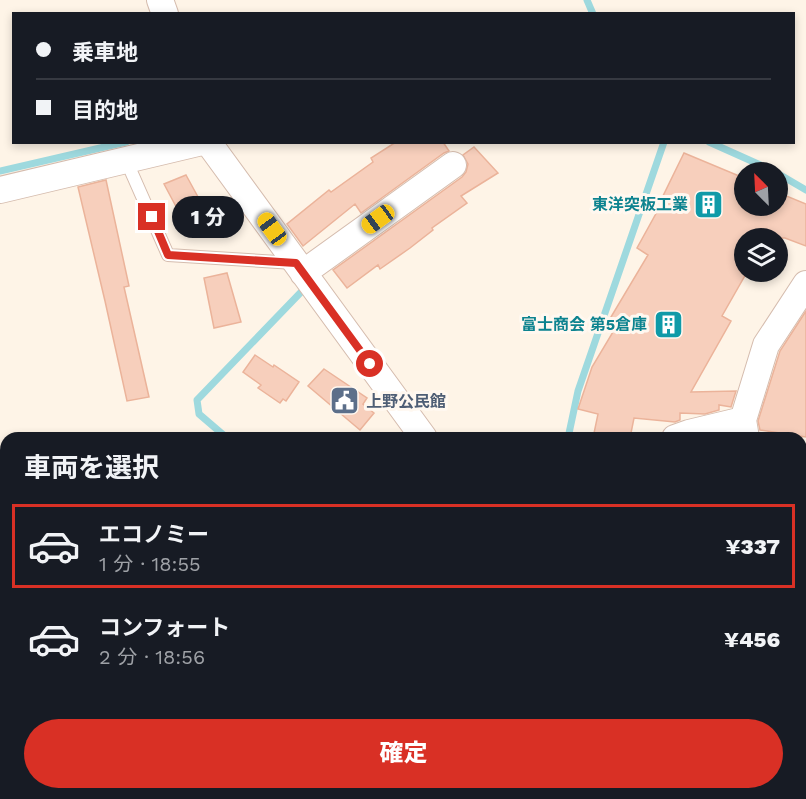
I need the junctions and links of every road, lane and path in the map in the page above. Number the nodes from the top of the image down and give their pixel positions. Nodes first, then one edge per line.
1 (204, 144) edge
2 (126, 160) junction
3 (453, 165) dead end
4 (0, 190) edge
5 (291, 266) junction
6 (806, 284) edge
7 (745, 429) edge
8 (419, 432) edge
9 (703, 432) edge

1 - 2 street
1 - 5 street
2 - 4 street
2 - 5 lane
3 - 5 street
5 - 8 street
6 - 7 street
7 - 9 street

